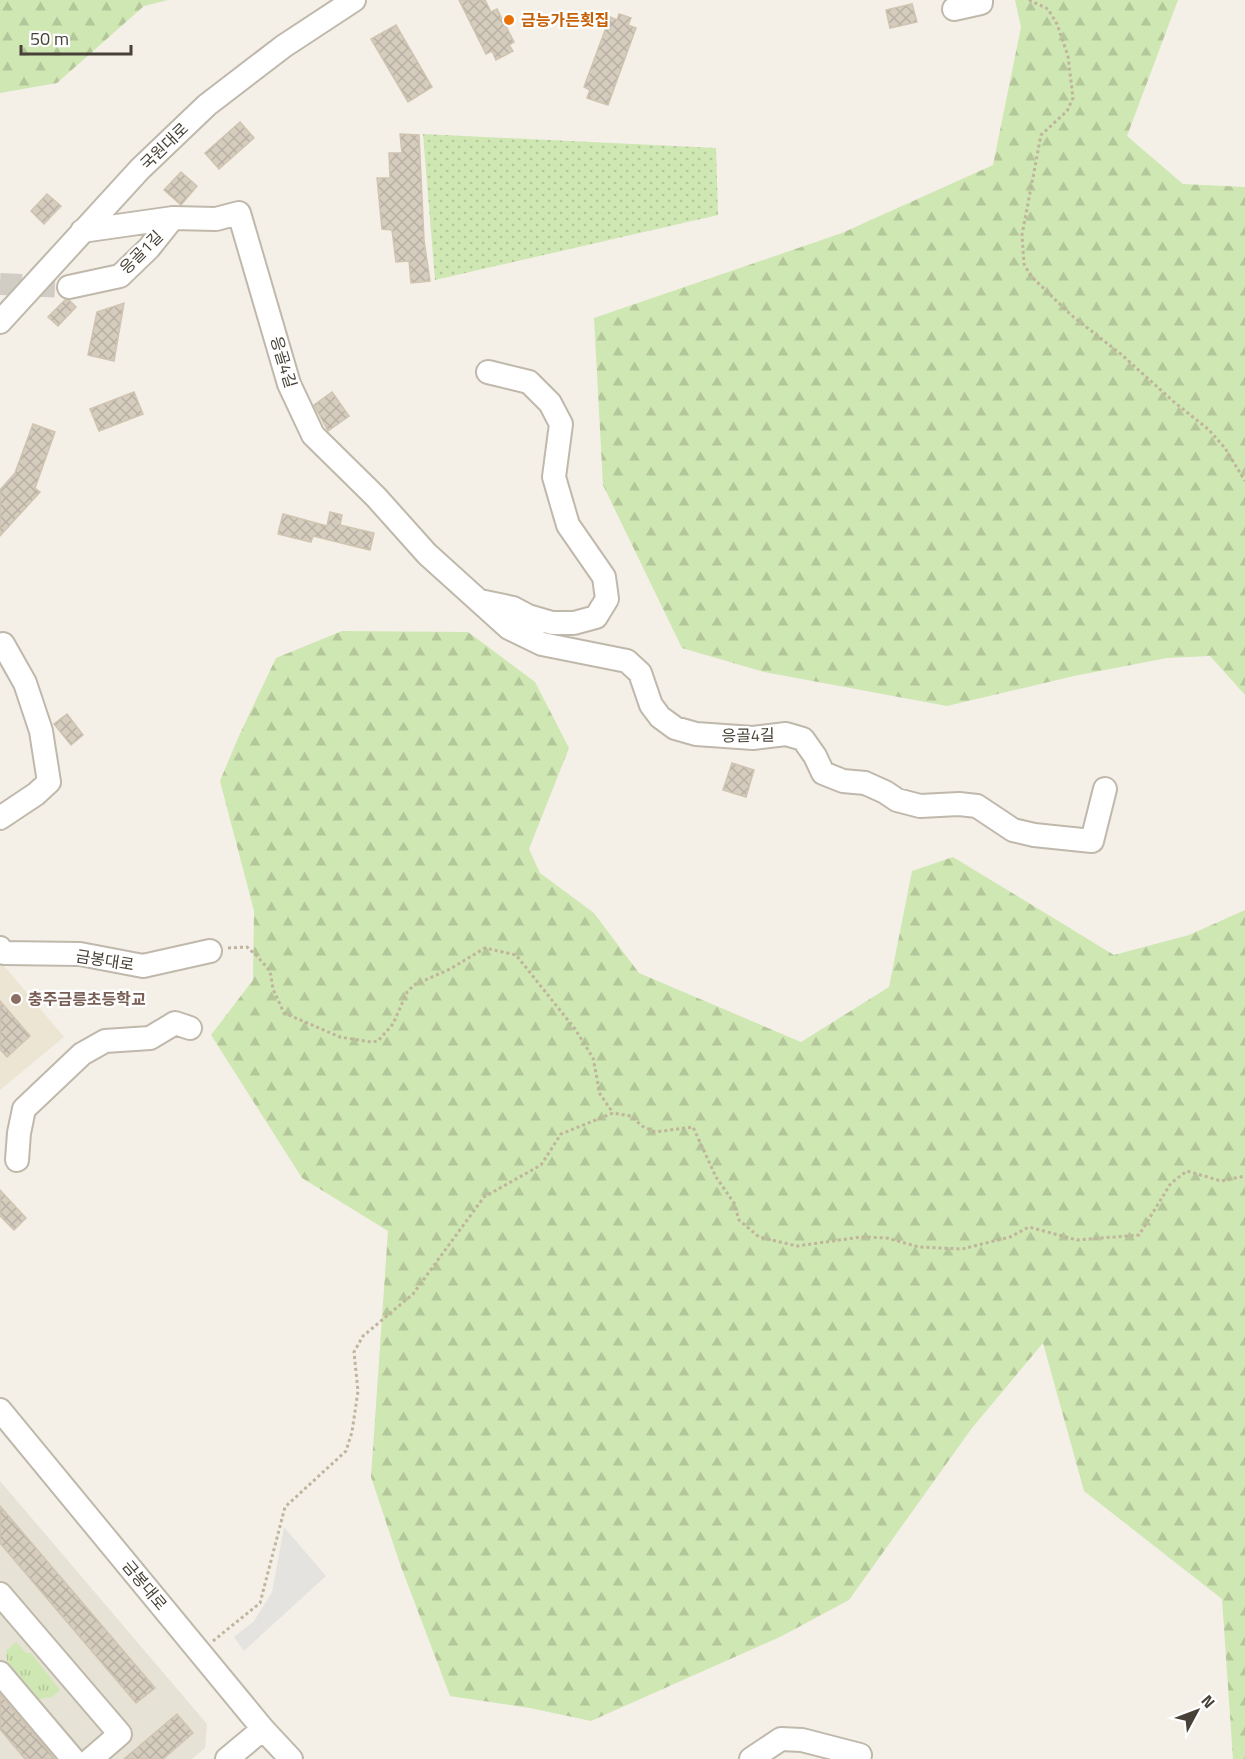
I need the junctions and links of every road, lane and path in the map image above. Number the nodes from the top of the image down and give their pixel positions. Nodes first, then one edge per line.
1 (354, 0) edge
2 (981, 0) edge
3 (1029, 0) edge
4 (954, 9) dead end
5 (173, 218) junction
6 (82, 231) junction
7 (69, 287) tunnel mouth
8 (0, 322) edge
9 (488, 372) dead end
10 (1245, 481) edge
11 (479, 600) junction
12 (3, 644) dead end
13 (1105, 789) dead end
14 (0, 818) edge
15 (0, 948) edge
16 (210, 951) joint
17 (190, 1028) dead end
18 (613, 1113) junction
19 (0, 1140) edge
20 (1245, 1176) edge
21 (0, 1410) edge
22 (0, 1594) edge
23 (201, 1651) junction
24 (0, 1673) edge
25 (263, 1729) junction
26 (860, 1755) dead end
27 (74, 1759) edge
28 (91, 1759) edge
29 (227, 1759) edge
30 (291, 1759) edge
31 (751, 1759) edge

1 - 6 street, 국원대로
2 - 4 street
3 - 10 path
5 - 6 street, 응골4길
5 - 7 street, 응골1길
5 - 11 street, 응골4길
6 - 8 street, 국원대로
9 - 11 street, 응골4길
11 - 13 street, 응골4길
12 - 14 street
15 - 16 street, 금봉대로
16 - 18 path
17 - 19 street
18 - 20 path
18 - 23 path
21 - 23 street, 금봉대로
22 - 28 street
23 - 25 street, 금봉대로
24 - 27 street
25 - 29 street
25 - 30 street, 금봉대로
26 - 31 street

